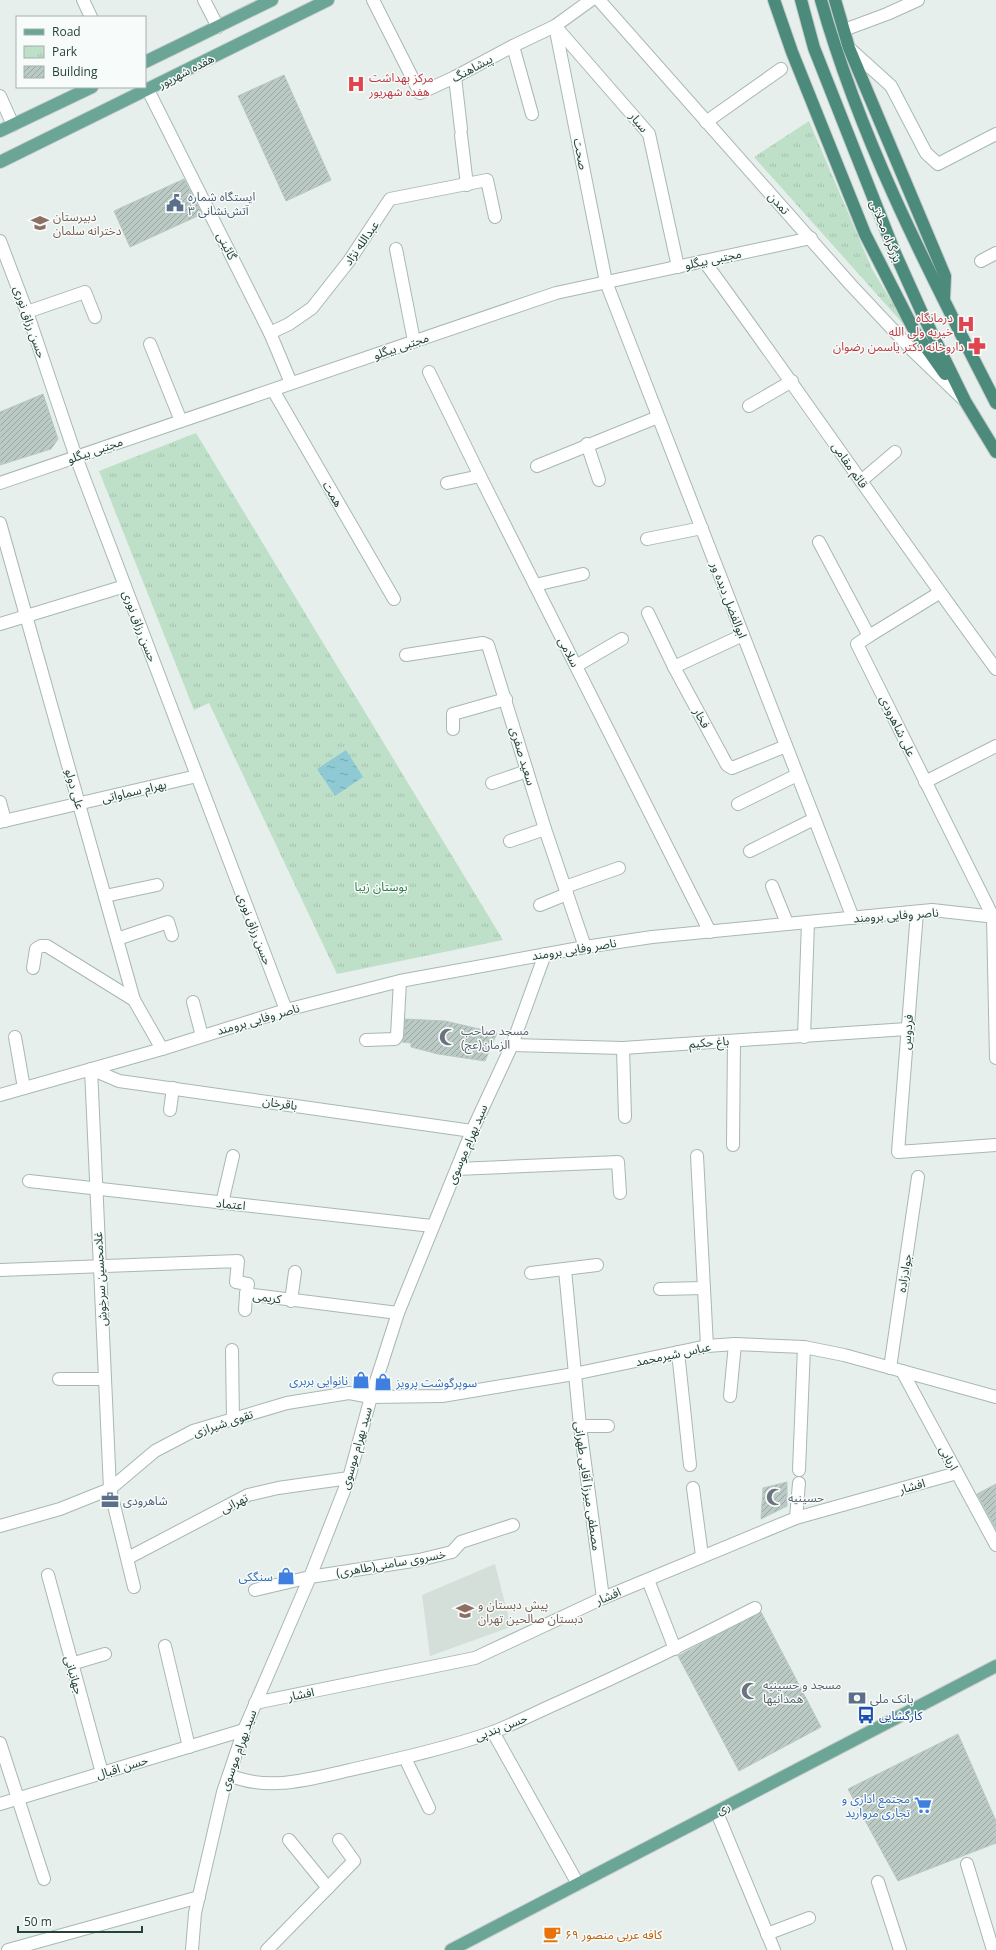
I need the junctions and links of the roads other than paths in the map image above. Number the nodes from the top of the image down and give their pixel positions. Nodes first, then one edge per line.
1 (83, 0) edge
2 (204, 0) edge
3 (272, 0) edge
4 (328, 0) edge
5 (374, 0) edge
6 (591, 0) edge
7 (599, 0) edge
8 (774, 0) edge
9 (801, 0) edge
10 (821, 0) edge
11 (835, 0) edge
12 (918, 0) edge
13 (91, 16) edge
14 (555, 26) junction
15 (218, 27) junction
16 (844, 30) junction
17 (513, 46) junction
18 (849, 48) junction
19 (146, 62) edge
20 (781, 69) dead end
21 (455, 78) junction
22 (90, 88) edge
23 (148, 90) junction
24 (0, 96) edge
25 (532, 114) dead end
26 (706, 122) junction
27 (13, 125) junction
28 (0, 131) edge
29 (996, 134) edge
30 (0, 162) edge
31 (467, 185) junction
32 (495, 217) dead end
33 (811, 238) junction
34 (0, 241) edge
35 (396, 249) dead end
36 (996, 254) edge
37 (704, 261) junction
38 (981, 261) dead end
39 (678, 267) junction
40 (606, 282) junction
41 (943, 302) junction
42 (27, 312) junction
43 (95, 317) dead end
44 (270, 332) junction
45 (414, 341) junction
46 (150, 344) dead end
47 (429, 372) dead end
48 (792, 381) junction
49 (291, 383) junction
50 (273, 390) junction
51 (965, 401) junction
52 (996, 403) edge
53 (749, 406) dead end
54 (658, 416) junction
55 (181, 421) junction
56 (587, 444) junction
57 (895, 452) dead end
58 (996, 452) edge
59 (76, 457) junction
60 (537, 466) dead end
61 (480, 476) junction
62 (599, 480) dead end
63 (861, 481) junction
64 (0, 483) edge
65 (446, 483) dead end
66 (0, 523) edge
67 (702, 528) junction
68 (646, 539) dead end
69 (819, 542) dead end
70 (583, 574) dead end
71 (535, 585) junction
72 (125, 586) junction
73 (939, 592) junction
74 (394, 599) dead end
75 (648, 613) dead end
76 (26, 616) junction
77 (0, 624) edge
78 (743, 635) junction
79 (869, 636) junction
80 (622, 639) dead end
81 (406, 655) dead end
82 (995, 665) edge
83 (576, 666) junction
84 (674, 667) junction
85 (506, 699) junction
86 (453, 729) dead end
87 (786, 746) junction
88 (996, 746) edge
89 (527, 770) junction
90 (797, 775) junction
91 (197, 776) junction
92 (925, 782) junction
93 (492, 783) dead end
94 (0, 802) edge
95 (79, 804) junction
96 (738, 804) dead end
97 (814, 819) junction
98 (3, 822) edge
99 (545, 828) junction
100 (510, 841) dead end
101 (750, 851) dead end
102 (618, 868) dead end
103 (157, 885) dead end
104 (772, 886) dead end
105 (566, 890) junction
106 (105, 896) junction
107 (540, 905) dead end
108 (918, 912) junction
109 (994, 917) edge
110 (853, 918) junction
111 (808, 922) junction
112 (787, 923) junction
113 (710, 932) junction
114 (172, 935) dead end
115 (117, 939) junction
116 (585, 947) junction
117 (544, 954) junction
118 (33, 968) dead end
119 (400, 981) junction
120 (134, 1000) junction
121 (193, 1002) dead end
122 (286, 1010) junction
123 (907, 1028) junction
124 (202, 1036) junction
125 (15, 1037) dead end
126 (804, 1037) junction
127 (366, 1040) dead end
128 (734, 1041) junction
129 (512, 1045) junction
130 (623, 1048) junction
131 (162, 1049) junction
132 (996, 1058) edge
133 (91, 1069) junction
134 (24, 1088) junction
135 (173, 1088) junction
136 (0, 1095) edge
137 (170, 1110) dead end
138 (625, 1117) dead end
139 (472, 1131) junction
140 (733, 1145) dead end
141 (996, 1145) edge
142 (233, 1156) dead end
143 (697, 1156) dead end
144 (457, 1169) junction
145 (918, 1177) dead end
146 (29, 1181) dead end
147 (96, 1189) junction
148 (620, 1193) dead end
149 (222, 1203) junction
150 (432, 1226) junction
151 (100, 1265) junction
152 (597, 1265) dead end
153 (0, 1270) edge
154 (565, 1270) junction
155 (295, 1272) dead end
156 (531, 1273) dead end
157 (704, 1288) junction
158 (660, 1289) dead end
159 (246, 1294) junction
160 (291, 1301) junction
161 (245, 1310) dead end
162 (398, 1313) junction
163 (735, 1344) junction
164 (707, 1346) junction
165 (804, 1346) junction
166 (232, 1350) dead end
167 (678, 1352) junction
168 (890, 1368) junction
169 (902, 1370) junction
170 (574, 1374) junction
171 (105, 1378) junction
172 (59, 1379) dead end
173 (730, 1396) dead end
174 (371, 1397) junction
175 (996, 1397) edge
176 (233, 1420) junction
177 (580, 1426) junction
178 (608, 1426) dead end
179 (690, 1465) dead end
180 (799, 1470) dead end
181 (957, 1473) junction
182 (349, 1478) junction
183 (798, 1483) dead end
184 (693, 1488) dead end
185 (110, 1489) junction
186 (796, 1518) junction
187 (513, 1525) dead end
188 (0, 1526) edge
189 (996, 1545) edge
190 (702, 1556) junction
191 (128, 1558) junction
192 (48, 1575) dead end
193 (310, 1577) junction
194 (648, 1580) junction
195 (134, 1587) dead end
196 (255, 1590) dead end
197 (603, 1598) junction
198 (755, 1608) dead end
199 (165, 1646) dead end
200 (675, 1649) junction
201 (105, 1654) dead end
202 (71, 1664) junction
203 (996, 1666) edge
204 (255, 1703) junction
205 (244, 1730) junction
206 (493, 1732) junction
207 (0, 1743) edge
208 (189, 1747) junction
209 (405, 1758) junction
210 (102, 1773) junction
211 (229, 1775) junction
212 (18, 1799) junction
213 (0, 1804) edge
214 (429, 1808) dead end
215 (720, 1820) dead end
216 (289, 1840) dead end
217 (339, 1840) dead end
218 (968, 1864) dead end
219 (44, 1879) dead end
220 (878, 1882) dead end
221 (578, 1884) junction
222 (328, 1888) junction
223 (199, 1897) junction
224 (809, 1918) dead end
225 (767, 1934) junction
226 (8, 1950) edge
227 (192, 1950) edge
228 (267, 1950) edge
229 (451, 1950) edge
230 (774, 1950) edge
231 (900, 1950) edge
232 (993, 1950) edge

1 - 13 street
2 - 15 street
3 - 15 main road, هفده شهریور
4 - 23 main road, هفده شهریور
5 - 21 street, پیشاهنگ
6 - 14 street, پیشاهنگ
7 - 26 street, تمدن
8 - 51 highway
9 - 51 highway, بزرگراه محلاتی
10 - 41 highway, بزرگراه محلاتی
11 - 16 highway
12 - 16 street
14 - 17 street, پیشاهنگ
14 - 39 street, سیار
14 - 40 street, صحت
15 - 19 main road, هفده شهریور
16 - 18 highway
17 - 21 street, پیشاهنگ
17 - 25 street
18 - 29 street
18 - 41 highway
20 - 26 street
21 - 31 street
22 - 27 main road
23 - 30 main road, هفده شهریور
23 - 44 street, گائینی
24 - 27 street
26 - 33 street, تمدن
27 - 28 main road
31 - 32 street, عبدالله نژاد
31 - 44 street, عبدالله نژاد
33 - 37 street, مجتبی بیگلو
33 - 51 street, تمدن
34 - 42 street, حسن رزاق نوری
35 - 45 street
36 - 38 street
37 - 39 street, مجتبی بیگلو
37 - 48 street, قائم مقامی
39 - 40 street, مجتبی بیگلو
40 - 45 street, مجتبی بیگلو
40 - 54 street, ابوالفضل دیده ور
41 - 52 highway, بزرگراه محلاتی
42 - 43 street
42 - 59 street, حسن رزاق نوری
44 - 49 street, گائینی
45 - 49 street, مجتبی بیگلو
46 - 55 street
47 - 61 street, سلامی
48 - 53 street
48 - 63 street, قائم مقامی
49 - 50 street, مجتبی بیگلو
50 - 55 street, مجتبی بیگلو
50 - 74 street, همت
51 - 58 highway, بزرگراه محلاتی
54 - 56 street
54 - 67 street, ابوالفضل دیده ور
55 - 59 street, مجتبی بیگلو
56 - 60 street
56 - 62 street
57 - 63 street
59 - 64 street, مجتبی بیگلو
59 - 72 street, حسن رزاق نوری
61 - 65 street
61 - 71 street, سلامی
63 - 73 street, قائم مقامی
66 - 76 street, علی دولو
67 - 68 street
67 - 78 street, ابوالفضل دیده ور
69 - 79 street
70 - 71 street
71 - 83 street, سلامی
72 - 76 street
72 - 91 street, حسن رزاق نوری
73 - 79 street
73 - 82 street, قائم مقامی
75 - 84 street, فخار
76 - 77 street
76 - 95 street, علی دولو
78 - 84 street
78 - 87 street, ابوالفضل دیده ور
79 - 92 street, علی شاهرودی
80 - 83 street
81 - 85 street, سعید صفری
83 - 113 street, سلامی
84 - 87 street, فخار
85 - 86 street
85 - 89 street, سعید صفری
87 - 90 street, ابوالفضل دیده ور
88 - 92 street
89 - 93 street
89 - 99 street, سعید صفری
90 - 96 street
90 - 97 street, ابوالفضل دیده ور
91 - 95 street, بهرام سماواتی
91 - 122 street, حسن رزاق نوری
92 - 109 street, علی شاهرودی
94 - 98 street
95 - 98 street, بهرام سماواتی
95 - 106 street, علی دولو
97 - 101 street
97 - 110 street, ابوالفضل دیده ور
99 - 100 street
99 - 105 street, سعید صفری
102 - 105 street
103 - 106 street
104 - 112 street
105 - 107 street
105 - 116 street, سعید صفری
106 - 115 street, علی دولو
108 - 109 street, ناصر وفایی برومند
108 - 110 street, ناصر وفایی برومند
108 - 123 street, فردوس
109 - 132 street
110 - 111 street, ناصر وفایی برومند
111 - 112 street, ناصر وفایی برومند
111 - 126 street
112 - 113 street, ناصر وفایی برومند
113 - 116 street, ناصر وفایی برومند
114 - 115 street
115 - 120 street, علی دولو
116 - 117 street, ناصر وفایی برومند
117 - 119 street, ناصر وفایی برومند
117 - 129 street, سید بهرام موسوی
118 - 120 street
119 - 122 street, ناصر وفایی برومند
119 - 127 street
120 - 131 street, علی دولو
121 - 124 street
122 - 124 street, ناصر وفایی برومند
123 - 126 street, باغ حکیم
123 - 141 street, فردوس
124 - 131 street, ناصر وفایی برومند
125 - 134 street
126 - 128 street, باغ حکیم
128 - 130 street, باغ حکیم
128 - 140 street
129 - 130 street, باغ حکیم
129 - 139 street, سید بهرام موسوی
130 - 138 street
131 - 133 street, ناصر وفایی برومند
133 - 134 street, ناصر وفایی برومند
133 - 135 street, باقرخان
133 - 147 street, غلامحسین سرخوش
134 - 136 street, ناصر وفایی برومند
135 - 137 street
135 - 139 street, باقرخان
139 - 144 street, سید بهرام موسوی
142 - 149 street
143 - 157 street
144 - 148 street
144 - 150 street, سید بهرام موسوی
145 - 168 street, جوادزاده
146 - 147 street, اعتماد
147 - 149 street, اعتماد
147 - 151 street, غلامحسین سرخوش
149 - 150 street, اعتماد
150 - 162 street, سید بهرام موسوی
151 - 153 street
151 - 159 street, کریمی
151 - 171 street, غلامحسین سرخوش
152 - 154 street
154 - 156 street
154 - 170 street, مصطفی میرزا آقایی طهرانی
155 - 160 street
157 - 158 street
157 - 164 street
159 - 160 street, کریمی
159 - 161 street
160 - 162 street, کریمی
162 - 174 street, سید بهرام موسوی
163 - 164 street, عباس شیرمحمد
163 - 165 street, عباس شیرمحمد
163 - 173 street
164 - 167 street, عباس شیرمحمد
165 - 168 street, عباس شیرمحمد
165 - 180 street
166 - 176 street
167 - 170 street, عباس شیرمحمد
167 - 179 street
168 - 169 street, عباس شیرمحمد
169 - 175 street, عباس شیرمحمد
169 - 181 street, اربابی
170 - 174 street, عباس شیرمحمد
170 - 177 street, مصطفی میرزا آقایی طهرانی
171 - 172 street
171 - 185 street, غلامحسین سرخوش
174 - 176 street, تقوی شیرازی
174 - 182 street, سید بهرام موسوی
176 - 185 street, تقوی شیرازی
177 - 178 street
177 - 197 street, مصطفی میرزا آقایی طهرانی
181 - 186 street, افشار
181 - 189 street, اربابی
182 - 191 street, تهرانی
182 - 193 street, سید بهرام موسوی
183 - 186 street
184 - 190 street
185 - 188 street, تقوی شیرازی
185 - 191 street
186 - 190 street, افشار
187 - 193 street, خسروی سامنی(طاهری)
190 - 194 street, افشار
191 - 195 street
192 - 202 street, جهانبانی
193 - 196 street, خسروی سامنی(طاهری)
193 - 204 street, سید بهرام موسوی
194 - 197 street, افشار
194 - 200 street
197 - 204 street, افشار
198 - 200 street, حسن بندپی
199 - 208 street
200 - 206 street, حسن بندپی
201 - 202 street
202 - 210 street, جهانبانی
203 - 221 main road, ری
204 - 205 street, سید بهرام موسوی
205 - 208 street, حسن اقبال
205 - 211 street, سید بهرام موسوی
206 - 209 street, حسن بندپی
206 - 221 street
207 - 212 street
208 - 210 street, حسن اقبال
209 - 211 street, حسن بندپی
209 - 214 street
210 - 212 street, حسن اقبال
211 - 223 street, سید بهرام موسوی
212 - 213 street, حسن اقبال
212 - 219 street
215 - 225 street
216 - 222 street
217 - 222 street
218 - 232 street
220 - 231 street
221 - 229 main road, ری
222 - 228 street
223 - 226 street
223 - 227 street, سید بهرام موسوی
224 - 225 street
225 - 230 street

